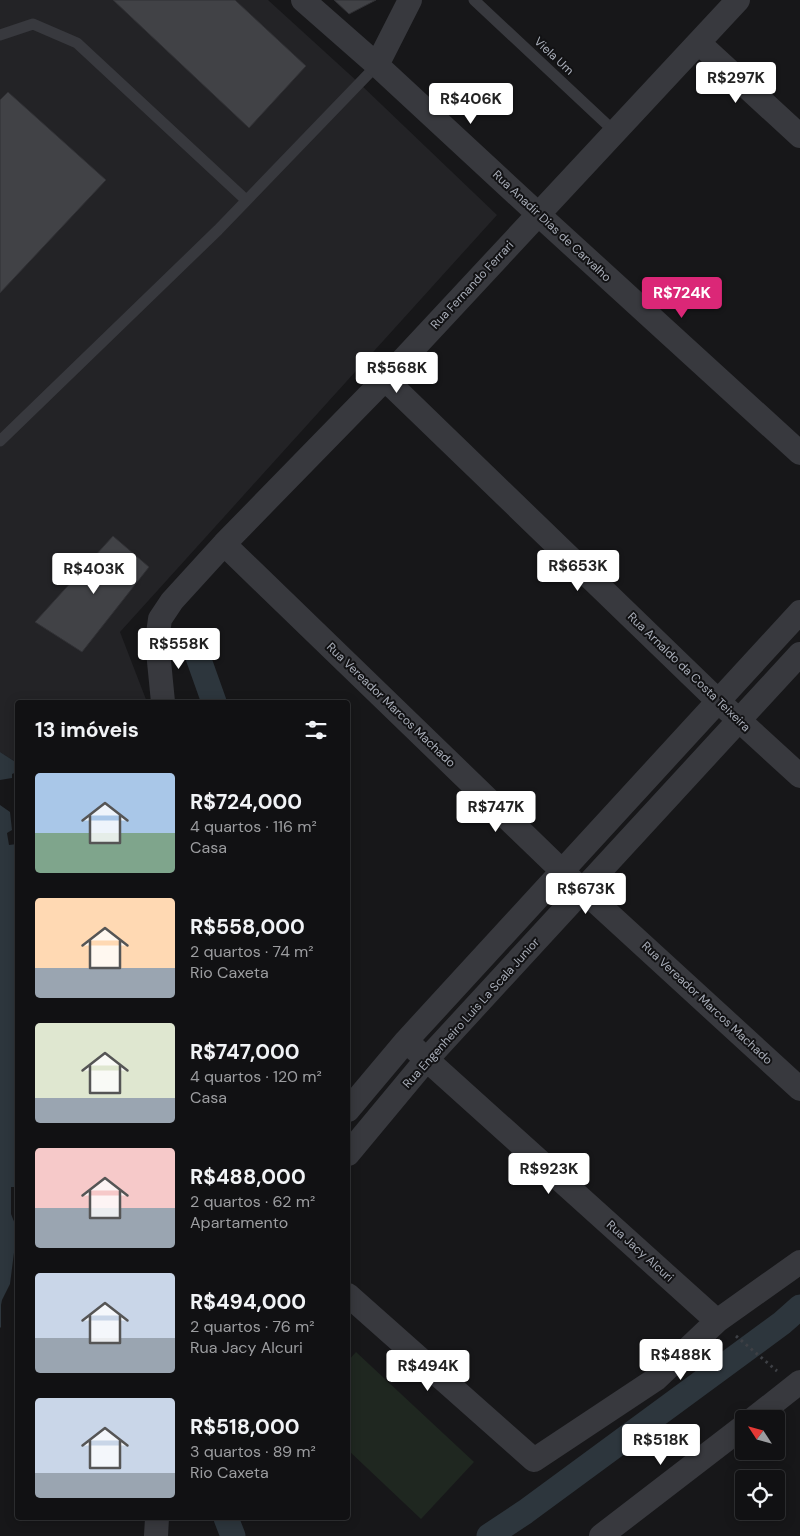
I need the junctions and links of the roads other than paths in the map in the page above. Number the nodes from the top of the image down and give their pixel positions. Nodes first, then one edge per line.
1 (302, 0) edge
2 (410, 0) edge
3 (474, 0) edge
4 (738, 0) edge
5 (0, 35) edge
6 (699, 43) junction
7 (377, 64) junction
8 (615, 132) junction
9 (800, 136) edge
10 (246, 200) junction
11 (538, 214) junction
12 (385, 378) junction
13 (0, 441) edge
14 (800, 453) edge
15 (224, 544) junction
16 (800, 612) edge
17 (800, 654) edge
18 (163, 700) edge
19 (718, 701) junction
20 (739, 720) junction
21 (800, 776) edge
22 (562, 870) junction
23 (583, 890) junction
24 (406, 1041) junction
25 (427, 1060) junction
26 (800, 1089) edge
27 (350, 1108) edge
28 (350, 1152) edge
29 (800, 1262) edge
30 (350, 1297) edge
31 (725, 1327) junction
32 (800, 1382) edge
33 (764, 1410) edge
34 (735, 1433) edge
35 (157, 1520) edge
36 (156, 1536) edge
37 (601, 1536) edge

1 - 7 street, Rua Anadir Dias de Carvalho
2 - 7 street
3 - 8 lane, Viela Um
4 - 6 street, Rua Fernando Ferrari
5 - 10 lane
6 - 8 street, Rua Fernando Ferrari
6 - 9 street
7 - 10 lane
7 - 11 street, Rua Anadir Dias de Carvalho
8 - 11 street, Rua Fernando Ferrari
10 - 13 lane
11 - 12 street, Rua Fernando Ferrari
11 - 14 street, Rua Anadir Dias de Carvalho
12 - 15 street, Rua Fernando Ferrari
12 - 19 street, Rua Arnaldo da Costa Teixeira
15 - 18 street, Rua Fernando Ferrari
15 - 22 street, Rua Vereador Marcos Machado
16 - 19 street
17 - 20 street, Rua Engenheiro Luis La Scala Junior
19 - 20 street, Rua Arnaldo da Costa Teixeira
19 - 22 street
20 - 21 street, Rua Arnaldo da Costa Teixeira
20 - 23 street, Rua Engenheiro Luis La Scala Junior
22 - 23 street, Rua Vereador Marcos Machado
22 - 24 street
23 - 25 street, Rua Engenheiro Luis La Scala Junior
23 - 26 street, Rua Vereador Marcos Machado
24 - 25 street, Rua Jacy Alcuri
24 - 27 street
25 - 28 street, Rua Engenheiro Luis La Scala Junior
25 - 31 street, Rua Jacy Alcuri
29 - 31 street
30 - 31 street
32 - 33 street
34 - 37 street
35 - 36 street

